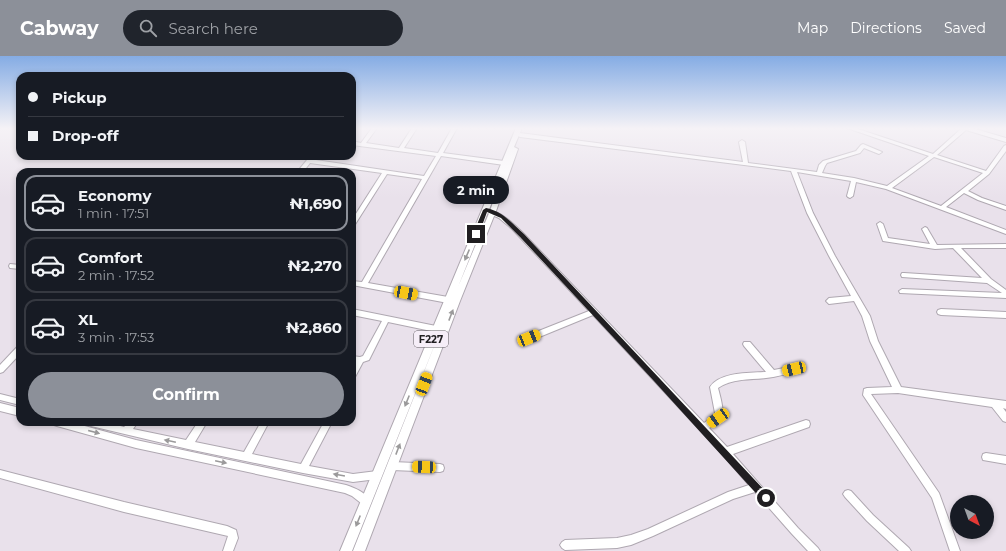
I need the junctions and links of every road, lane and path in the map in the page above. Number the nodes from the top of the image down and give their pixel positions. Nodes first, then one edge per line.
1 (418, 151) edge
2 (443, 151) edge
3 (510, 151) edge
4 (513, 151) edge
5 (661, 151) edge
6 (744, 151) edge
7 (859, 151) edge
8 (922, 151) edge
9 (938, 151) edge
10 (1003, 151) edge
11 (441, 154) junction
12 (934, 155) junction
13 (504, 163) junction
14 (746, 164) junction
15 (304, 168) edge
16 (336, 168) edge
17 (794, 170) junction
18 (356, 171) edge
19 (386, 172) junction
20 (987, 173) junction
21 (819, 174) junction
22 (426, 178) junction
23 (854, 180) junction
24 (888, 188) junction
25 (964, 191) junction
26 (850, 196) dead end
27 (941, 208) junction
28 (1006, 208) edge
29 (489, 210) junction
30 (356, 220) edge
31 (880, 224) dead end
32 (925, 228) dead end
33 (1006, 232) edge
34 (955, 246) junction
35 (1006, 246) edge
36 (935, 247) junction
37 (12, 266) dead end
38 (16, 266) edge
39 (904, 275) dead end
40 (989, 281) junction
41 (356, 284) edge
42 (364, 285) junction
43 (902, 291) dead end
44 (1006, 295) edge
45 (855, 298) junction
46 (448, 300) junction
47 (829, 301) dead end
48 (594, 312) junction
49 (941, 312) dead end
50 (356, 313) edge
51 (1006, 315) edge
52 (386, 319) junction
53 (436, 328) junction
54 (529, 338) dead end
55 (747, 344) dead end
56 (16, 354) edge
57 (356, 359) edge
58 (794, 369) dead end
59 (0, 370) edge
60 (772, 374) junction
61 (898, 390) junction
62 (0, 396) edge
63 (16, 401) edge
64 (995, 404) junction
65 (1006, 405) edge
66 (0, 406) edge
67 (16, 411) edge
68 (1006, 418) edge
69 (806, 424) dead end
70 (72, 426) edge
71 (107, 426) edge
72 (130, 426) edge
73 (200, 426) edge
74 (263, 426) edge
75 (326, 426) edge
76 (703, 428) junction
77 (126, 431) junction
78 (154, 437) junction
79 (188, 445) junction
80 (147, 446) junction
81 (726, 452) junction
82 (246, 456) junction
83 (986, 457) dead end
84 (1006, 460) edge
85 (392, 466) junction
86 (440, 468) dead end
87 (304, 469) junction
88 (0, 474) edge
89 (377, 475) junction
90 (756, 487) junction
91 (848, 494) dead end
92 (366, 502) junction
93 (565, 545) dead end
94 (228, 551) edge
95 (346, 551) edge
96 (359, 551) edge
97 (815, 551) edge
98 (906, 551) edge
99 (954, 551) edge

1 - 11 street
2 - 11 street
3 - 13 main road, F227
4 - 29 main road, F227
5 - 14 street
6 - 14 street
7 - 21 street
8 - 12 street
9 - 12 street
10 - 20 street
11 - 13 street
11 - 22 street
12 - 20 street
12 - 24 street
13 - 29 main road, F227
14 - 17 street
15 - 16 street
17 - 21 street
17 - 45 street
18 - 19 street
19 - 22 street
19 - 30 street
20 - 25 street
21 - 23 street
22 - 42 street
23 - 24 street
23 - 26 street
24 - 27 street
25 - 27 street
25 - 28 street
27 - 33 street
29 -> 46 main road, F227
29 - 48 street
85 -> 29 main road, F227
31 - 36 street
32 - 36 street
34 - 35 street
34 - 36 street
34 - 40 street
37 - 38 street
39 - 40 street
40 - 44 street
41 - 42 street
42 - 46 street
43 - 44 street
45 - 47 street
45 - 61 street
46 - 53 main road, F227
48 - 54 street
48 - 76 street
49 - 51 street
50 - 52 street
52 - 53 street
52 - 57 street
53 -> 89 main road, F227
55 - 60 street
56 - 59 street
58 - 60 street
60 - 76 street
61 - 64 street
61 - 99 street
62 - 63 street
64 - 65 street
64 - 68 street
66 - 67 street
69 - 81 street
70 -> 80 street
71 - 77 street
72 - 77 street
73 - 79 street
74 - 82 street
75 - 87 street
76 - 81 street
77 - 78 street
79 -> 78 street
78 - 80 street
79 - 82 street
80 -> 92 street
81 - 90 street
82 - 87 street
83 - 84 street
85 - 86 street
85 - 96 main road, F227
89 -> 87 street
88 - 94 street
89 - 92 main road, F227
90 - 93 street
90 - 97 street
91 - 98 street
92 -> 95 main road, F227

